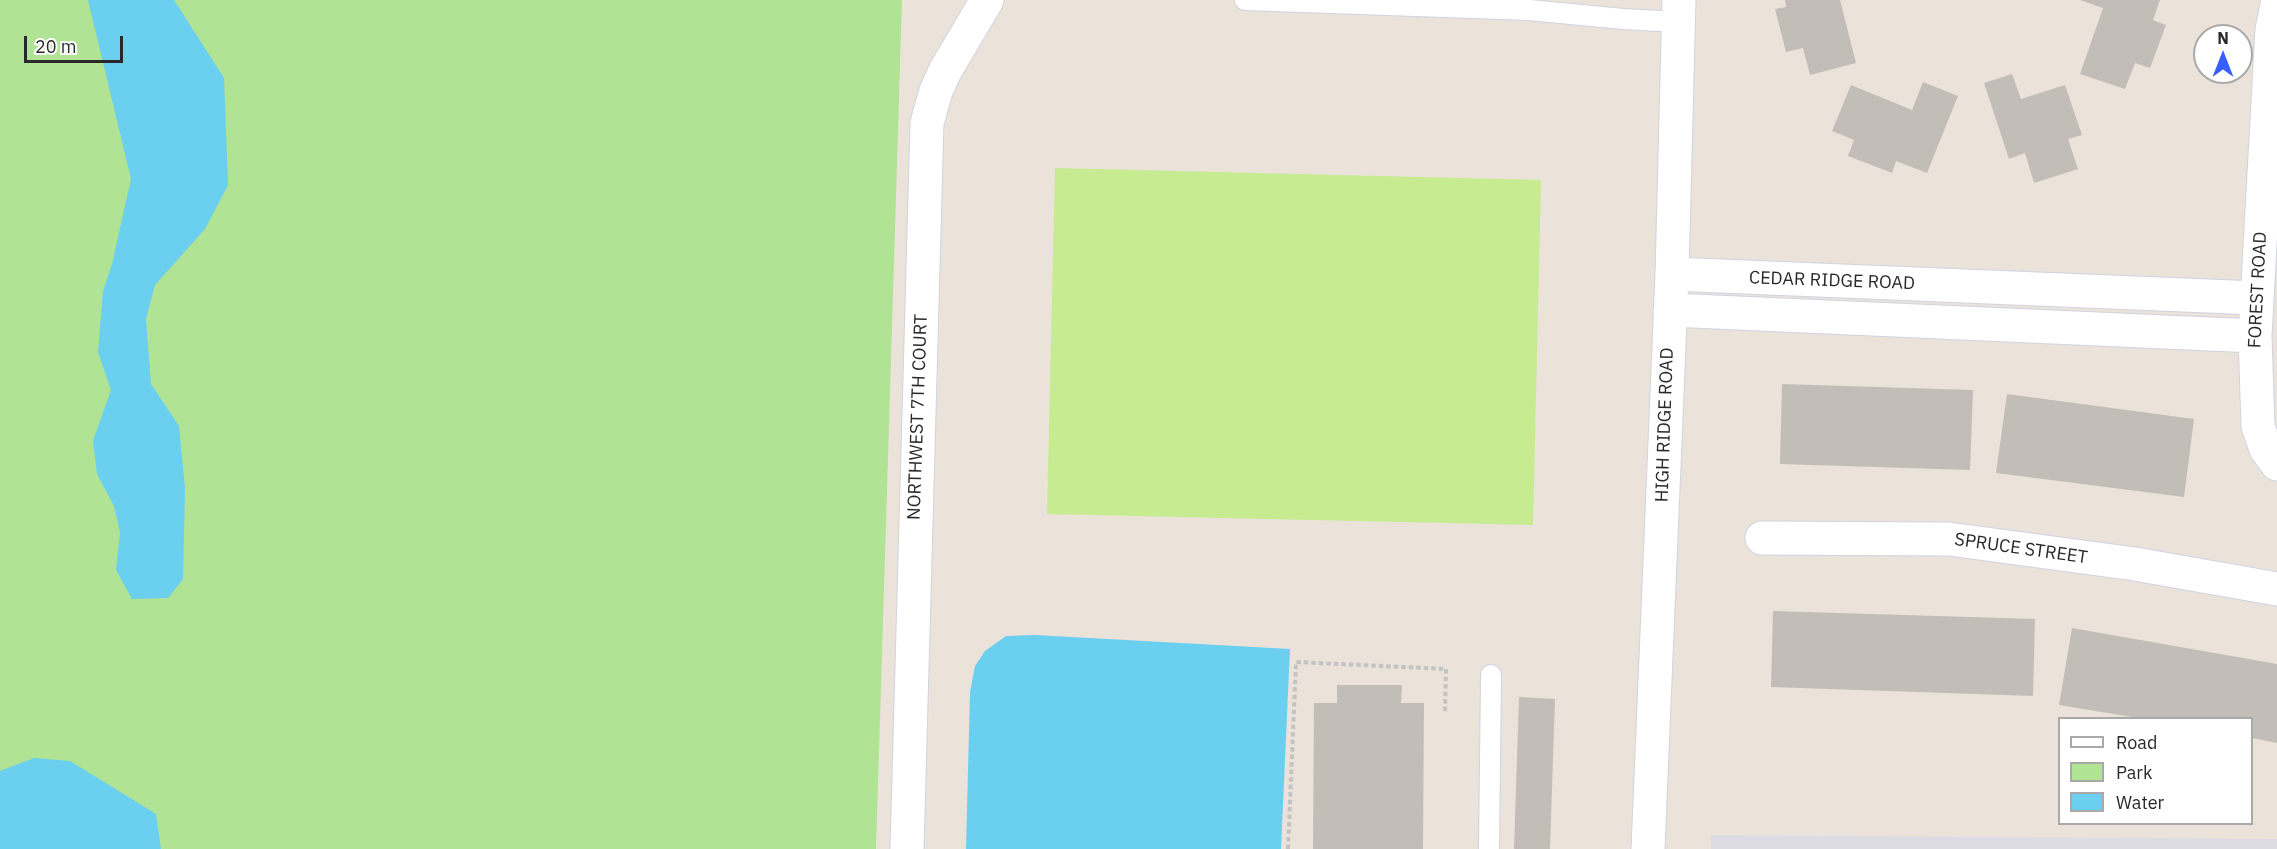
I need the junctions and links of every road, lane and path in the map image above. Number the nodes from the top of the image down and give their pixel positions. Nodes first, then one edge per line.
1 (987, 0) edge
2 (1245, 0) edge
3 (1527, 5) edge
4 (2277, 5) edge
5 (1678, 11) edge
6 (1672, 274) junction
7 (1993, 288) junction
8 (2257, 298) junction
9 (1670, 310) junction
10 (1990, 324) junction
11 (2255, 336) junction
12 (2277, 464) edge
13 (1762, 537) dead end
14 (2277, 589) edge
15 (1491, 675) dead end
16 (1445, 712) dead end
17 (907, 849) edge
18 (1288, 849) edge
19 (1488, 849) edge
20 (1648, 849) edge

1 - 17 street, NORTHWEST 7TH COURT
2 - 3 lane
3 - 5 lane
4 - 8 street, FOREST ROAD
5 - 6 street, HIGH RIDGE ROAD
6 - 7 street, CEDAR RIDGE ROAD
6 - 9 street, HIGH RIDGE ROAD
7 - 8 street, CEDAR RIDGE ROAD
7 - 10 street
8 - 11 street, FOREST ROAD
9 - 10 street, CEDAR RIDGE ROAD
9 - 20 street, HIGH RIDGE ROAD
10 - 11 street, CEDAR RIDGE ROAD
11 - 12 street, FOREST ROAD
13 - 14 street, SPRUCE STREET
15 - 19 lane
16 - 18 path

